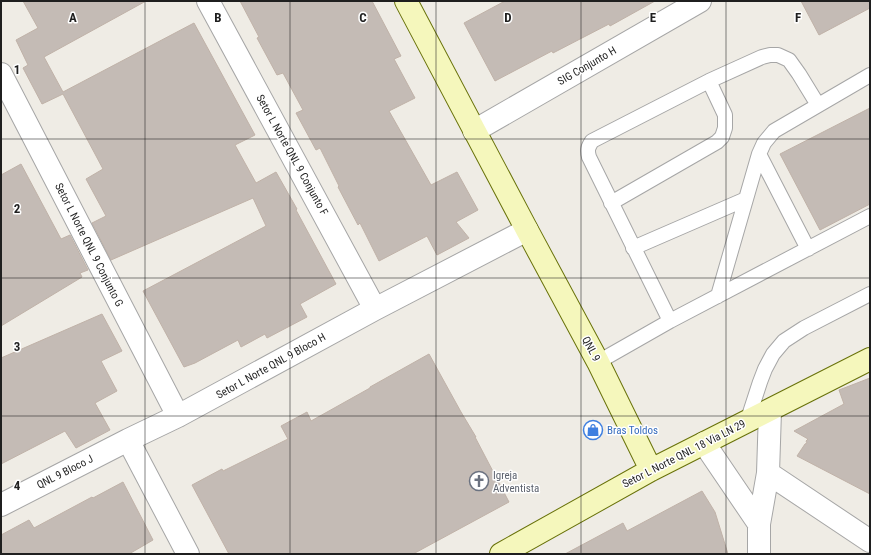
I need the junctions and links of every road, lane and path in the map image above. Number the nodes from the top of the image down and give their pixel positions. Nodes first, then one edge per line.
1 (208, 1) edge
2 (406, 1) edge
3 (700, 1) edge
4 (1, 74) edge
5 (870, 74) edge
6 (709, 80) junction
7 (818, 104) junction
8 (474, 131) junction
9 (759, 154) junction
10 (746, 199) junction
11 (611, 203) junction
12 (870, 216) edge
13 (527, 230) junction
14 (633, 248) junction
15 (808, 249) junction
16 (870, 294) edge
17 (718, 296) junction
18 (375, 308) junction
19 (670, 321) junction
20 (870, 360) edge
21 (598, 362) junction
22 (770, 410) junction
23 (178, 416) junction
24 (747, 422) junction
25 (128, 440) junction
26 (704, 443) junction
27 (651, 470) junction
28 (768, 473) junction
29 (1, 505) edge
30 (759, 524) junction
31 (870, 541) edge
32 (506, 553) edge
33 (188, 554) edge
34 (759, 554) edge

1 - 18 street, Setor L Norte QNL 9 Conjunto F
2 - 8 street
3 - 8 street, SIG Conjunto H
4 - 23 street, Setor L Norte QNL 9 Conjunto G
5 - 7 lane
6 - 7 lane
6 - 11 lane
6 - 11 lane
7 - 9 lane
8 - 13 street
9 - 10 lane
9 - 15 lane
10 - 14 lane
10 - 17 lane
11 - 14 lane
12 - 15 lane
13 - 18 street, Setor L Norte QNL 9 Bloco H
13 - 21 street, QNL 9
14 - 19 lane
15 - 17 lane
16 - 24 lane
17 - 19 lane
18 - 23 street, Setor L Norte QNL 9 Bloco H
19 - 21 lane
20 - 22 street, Setor L Norte QNL 18 Via LN 29
21 - 27 street, QNL 9
22 - 24 street, Setor L Norte QNL 18 Via LN 29
22 - 28 street
23 - 25 street, Setor L Norte QNL 9 Bloco H
24 - 26 street, Setor L Norte QNL 18 Via LN 29
25 - 29 street, QNL 9 Bloco J
25 - 33 street
26 - 27 street, Setor L Norte QNL 18 Via LN 29
26 - 30 street
27 - 32 street, Setor L Norte QNL 18 Via LN 29
28 - 30 street
28 - 31 street
30 - 34 street

